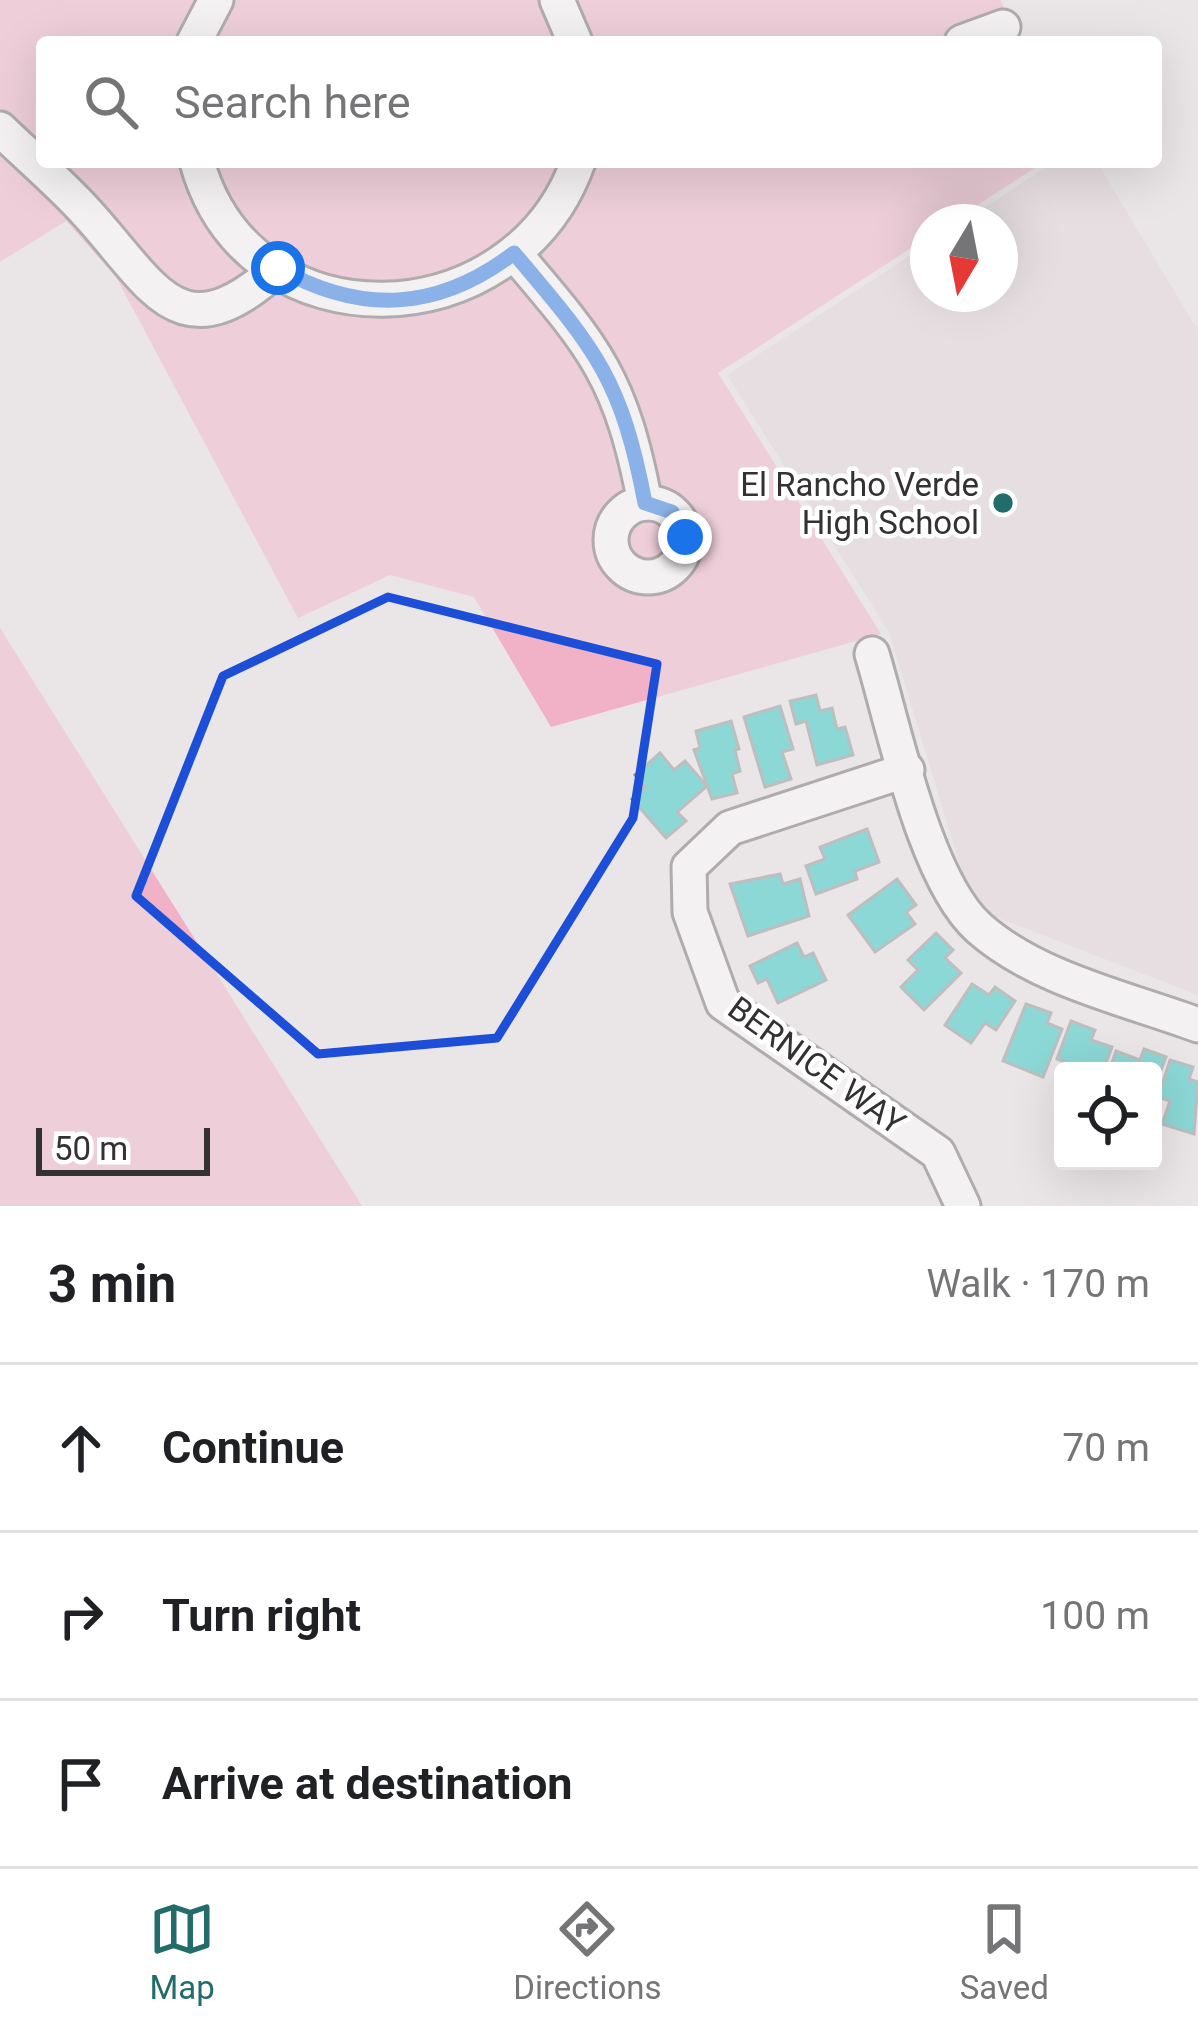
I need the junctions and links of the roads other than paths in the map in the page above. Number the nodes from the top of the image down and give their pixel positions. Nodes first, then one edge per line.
1 (216, 0) edge
2 (556, 0) edge
3 (1003, 27) dead end
4 (197, 36) edge
5 (572, 36) edge
6 (978, 36) edge
7 (0, 129) edge
8 (36, 164) edge
9 (40, 168) edge
10 (199, 168) edge
11 (575, 168) edge
12 (514, 253) junction
13 (278, 268) junction
14 (645, 503) dead end
15 (872, 654) dead end
16 (907, 770) junction
17 (1198, 1025) edge
18 (963, 1206) edge

1 - 4 street
2 - 5 street
3 - 6 street
7 - 8 street
9 - 13 street
10 - 13 street
11 - 12 street
12 - 13 street
12 - 14 street
15 - 16 street
16 - 17 street
16 - 18 street, BERNICE WAY

